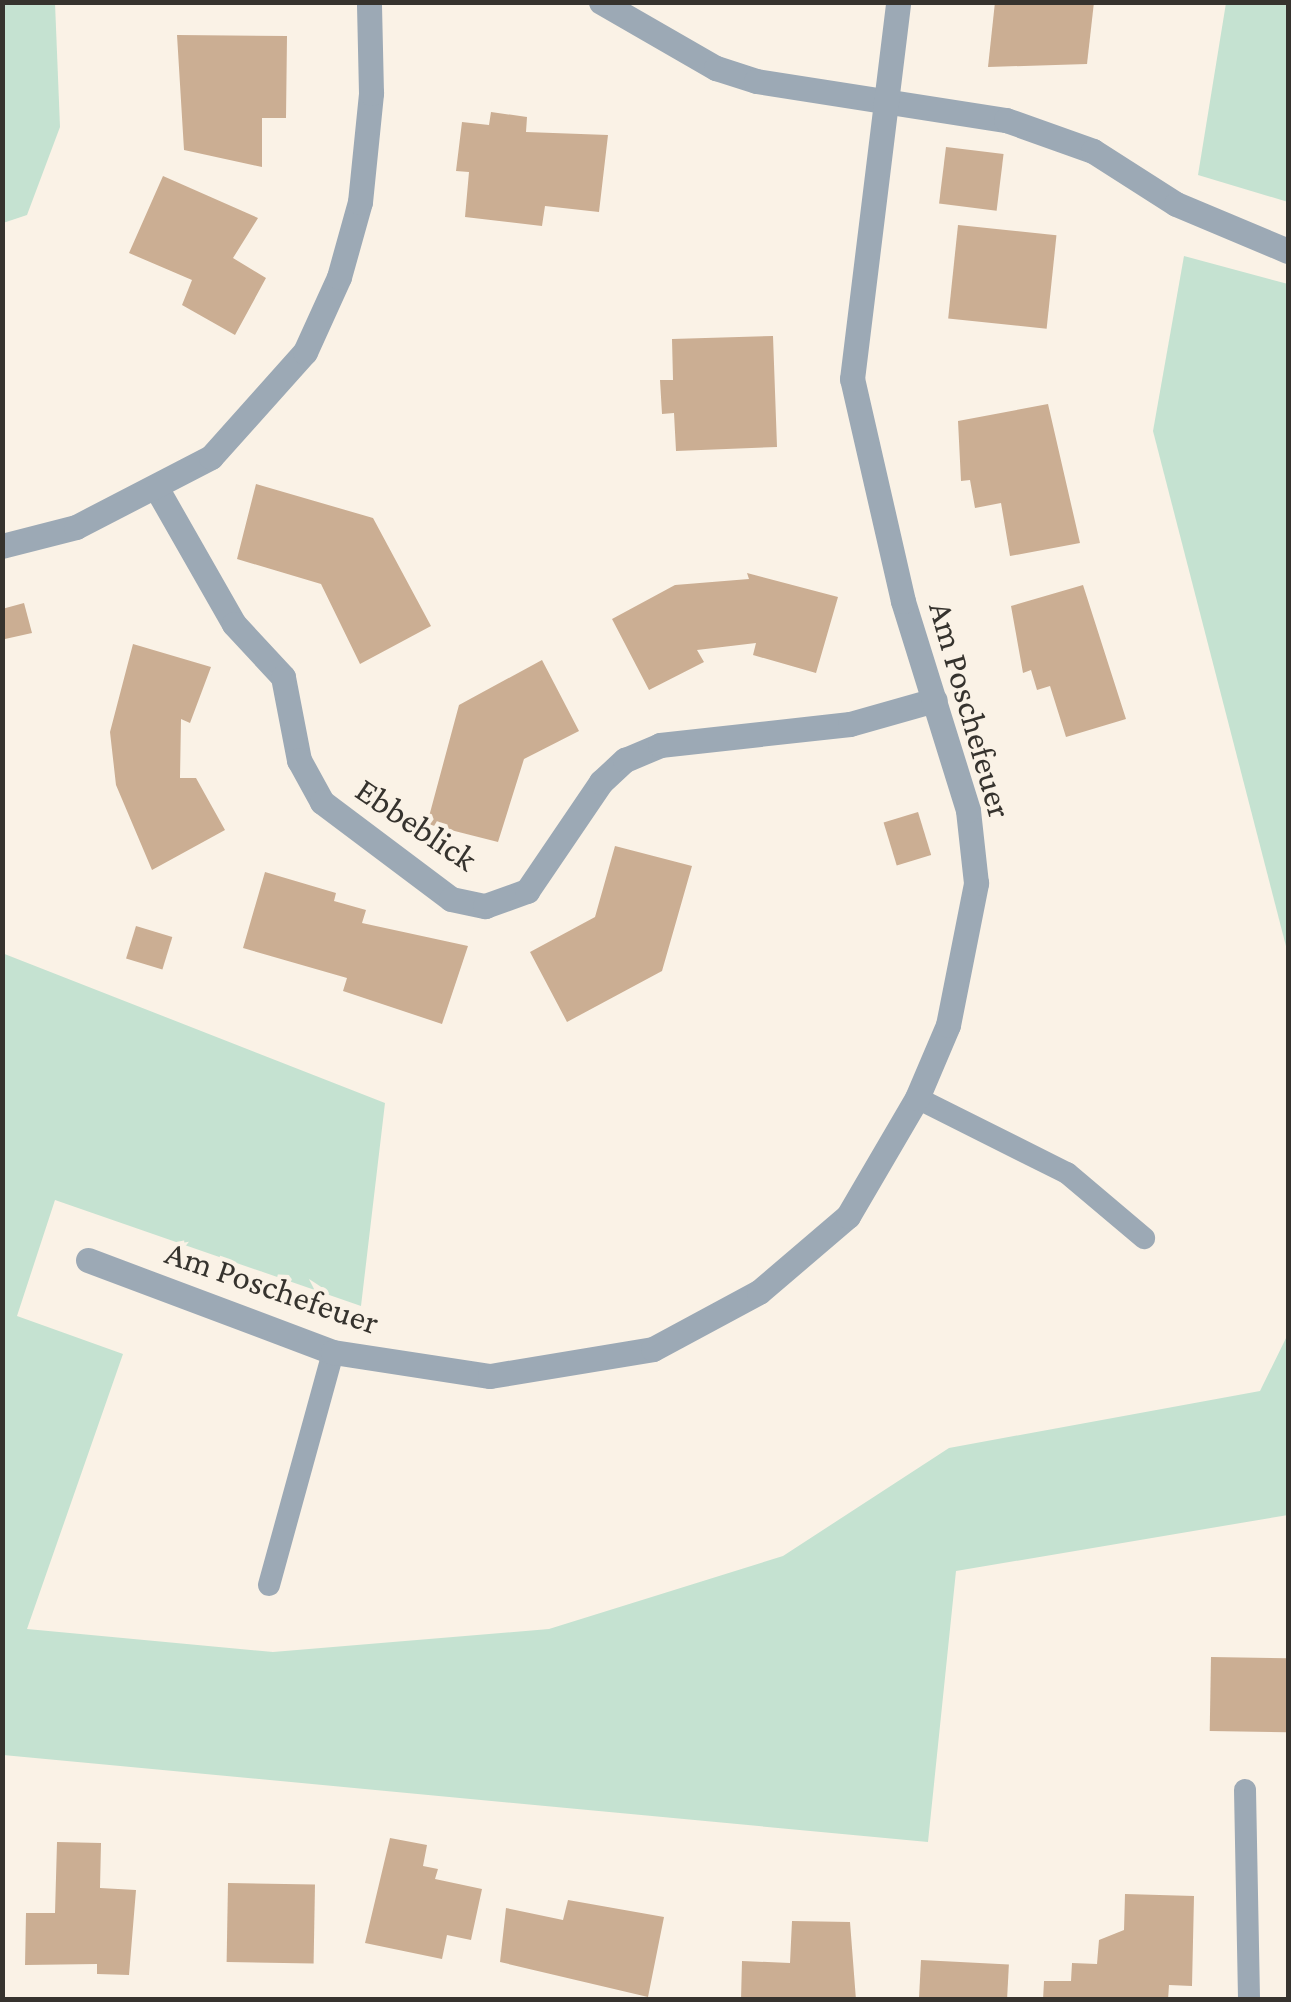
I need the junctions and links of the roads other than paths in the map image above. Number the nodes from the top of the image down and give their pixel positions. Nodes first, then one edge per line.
1 (369, 2) edge
2 (600, 2) edge
3 (898, 2) edge
4 (890, 100) junction
5 (1288, 251) edge
6 (157, 489) junction
7 (2, 546) edge
8 (935, 700) junction
9 (917, 1098) junction
10 (1144, 1238) dead end
11 (88, 1260) dead end
12 (333, 1352) junction
13 (268, 1585) dead end
14 (1245, 1790) dead end
15 (1249, 2000) edge

1 - 6 street
2 - 4 street
3 - 4 street, Am Poschefeuer
4 - 5 street
4 - 8 street, Am Poschefeuer
6 - 7 street
6 - 8 street, Ebbeblick
8 - 9 street, Am Poschefeuer
9 - 10 lane
9 - 12 street, Am Poschefeuer
11 - 12 street, Am Poschefeuer
12 - 13 lane
14 - 15 lane

